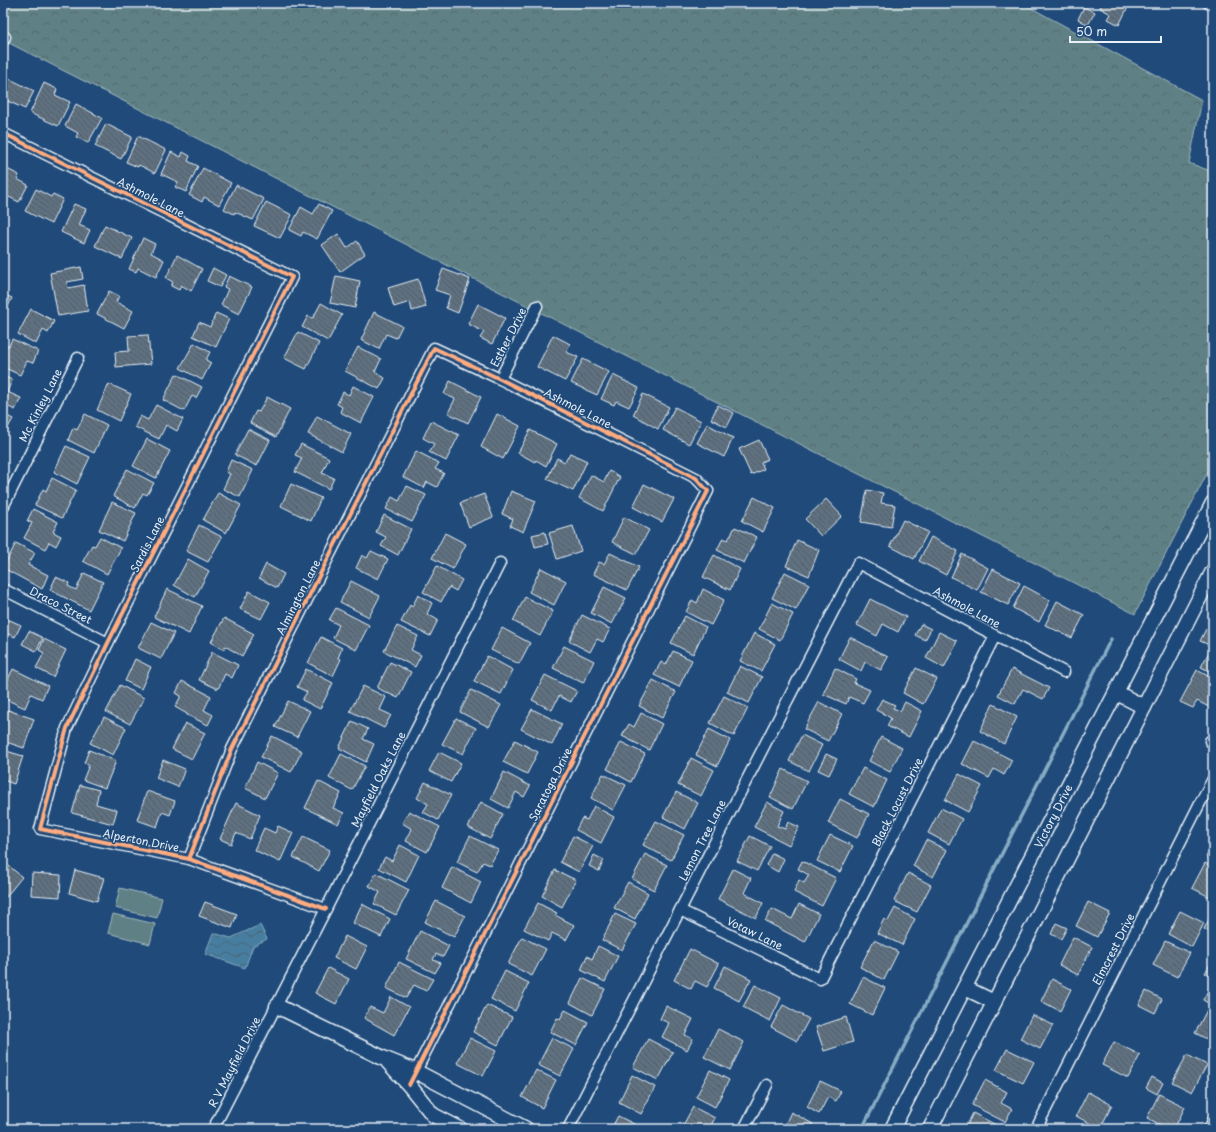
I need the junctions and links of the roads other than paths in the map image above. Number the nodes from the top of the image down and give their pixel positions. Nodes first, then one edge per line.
1 (1208, 3) edge
2 (1213, 5) edge
3 (3, 133) edge
4 (292, 277) joint
5 (536, 306) dead end
6 (434, 348) joint
7 (78, 358) dead end
8 (500, 379) junction
9 (708, 490) joint
10 (1213, 503) edge
11 (3, 507) edge
12 (500, 563) dead end
13 (858, 563) joint
14 (1213, 571) edge
15 (3, 589) edge
16 (995, 636) junction
17 (108, 642) junction
18 (1064, 672) dead end
19 (1117, 693) junction
20 (1144, 707) junction
21 (1213, 779) edge
22 (40, 828) joint
23 (190, 859) junction
24 (326, 909) junction
25 (680, 910) junction
26 (820, 979) joint
27 (965, 988) junction
28 (994, 1002) junction
29 (276, 1006) junction
30 (383, 1058) junction
31 (415, 1071) junction
32 (409, 1085) junction
33 (767, 1085) dead end
34 (1213, 1121) edge
35 (213, 1129) edge
36 (460, 1129) edge
37 (526, 1129) edge
38 (568, 1129) edge
39 (744, 1129) edge
40 (892, 1129) edge
41 (930, 1129) edge
42 (1036, 1129) edge
43 (1209, 1129) edge

1 - 2 street
3 - 4 street, Ashmole Lane
4 - 17 street, Sardis Lane
5 - 8 street, Esther Drive
6 - 8 street, Ashmole Lane
6 - 23 street, Almington Lane
7 - 11 street, Mc Kinley Lane
8 - 9 street, Ashmole Lane
9 - 31 street, Saratoga Drive
10 - 19 main road, Victory Drive
12 - 24 street, Mayfield Oaks Lane
13 - 16 street, Ashmole Lane
13 - 25 street, Lemon Tree Lane
14 - 20 main road
15 - 17 street, Draco Street
16 - 18 street, Ashmole Lane
16 - 26 street, Black Locust Drive
17 - 22 street, Sardis Lane
19 - 20 main road
19 - 27 main road, Victory Drive
20 - 28 main road
21 - 42 street, Elmcrest Drive
22 - 23 street, Alperton Drive
23 - 24 street, Alperton Drive
24 - 29 street, Mayfield Oaks Lane
25 - 26 street, Votaw Lane
25 - 38 street, Lemon Tree Lane
27 - 28 main road
27 - 40 main road, Victory Drive
28 - 41 main road
29 - 30 main road
29 - 35 street, R V Mayfield Drive
30 - 31 main road
30 - 32 main road
31 - 32 street, Saratoga Drive
31 - 37 main road
32 - 36 main road
33 - 39 street
34 - 43 street

